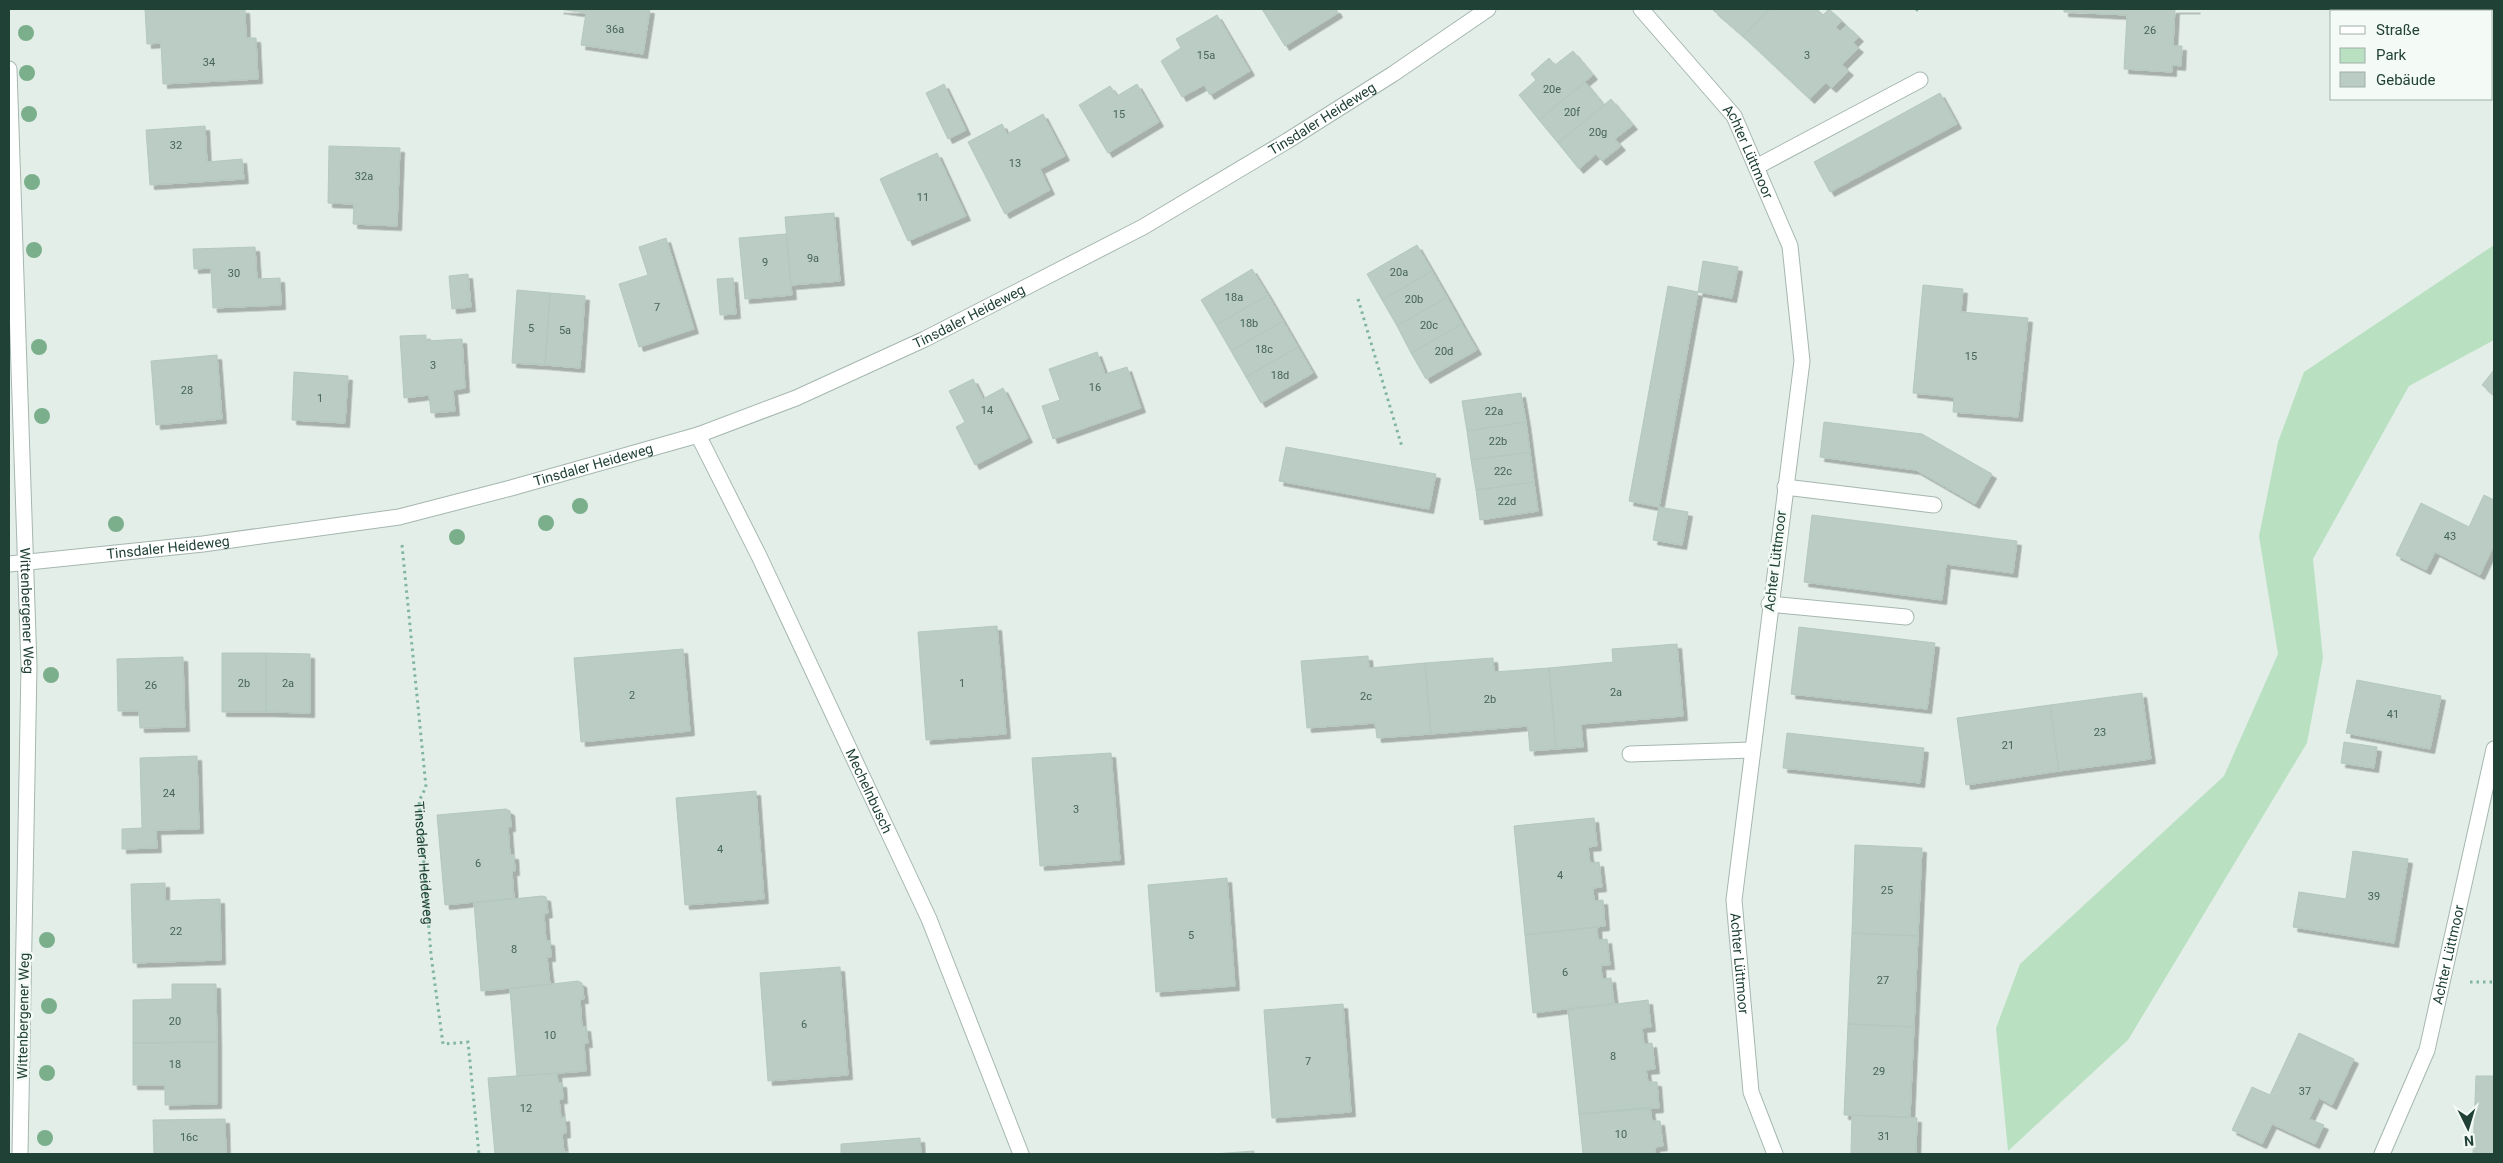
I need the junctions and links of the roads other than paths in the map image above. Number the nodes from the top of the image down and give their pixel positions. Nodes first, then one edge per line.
1 (1488, 9) edge
2 (1641, 9) edge
3 (9, 69) edge
4 (1920, 80) dead end
5 (1756, 167) junction
6 (698, 435) junction
7 (1785, 487) junction
8 (1934, 505) dead end
9 (25, 563) junction
10 (9, 564) edge
11 (1769, 604) junction
12 (1906, 617) dead end
13 (2494, 749) edge
14 (1752, 750) junction
15 (1630, 754) dead end
16 (20, 1154) edge
17 (1021, 1154) edge
18 (1776, 1154) edge
19 (2382, 1154) edge

1 - 6 street, Tinsdaler Heideweg
2 - 5 street, Achter Lüttmoor
3 - 9 street, Wittenbergener Weg
4 - 5 street
5 - 7 street, Achter Lüttmoor
6 - 9 street, Tinsdaler Heideweg
6 - 17 street, Mechelnbusch
7 - 8 street
7 - 11 street, Achter Lüttmoor
9 - 10 street, Tinsdaler Heideweg
9 - 16 street, Wittenbergener Weg
11 - 12 street
11 - 14 street, Achter Lüttmoor
13 - 19 street, Achter Lüttmoor
14 - 15 street
14 - 18 street, Achter Lüttmoor

